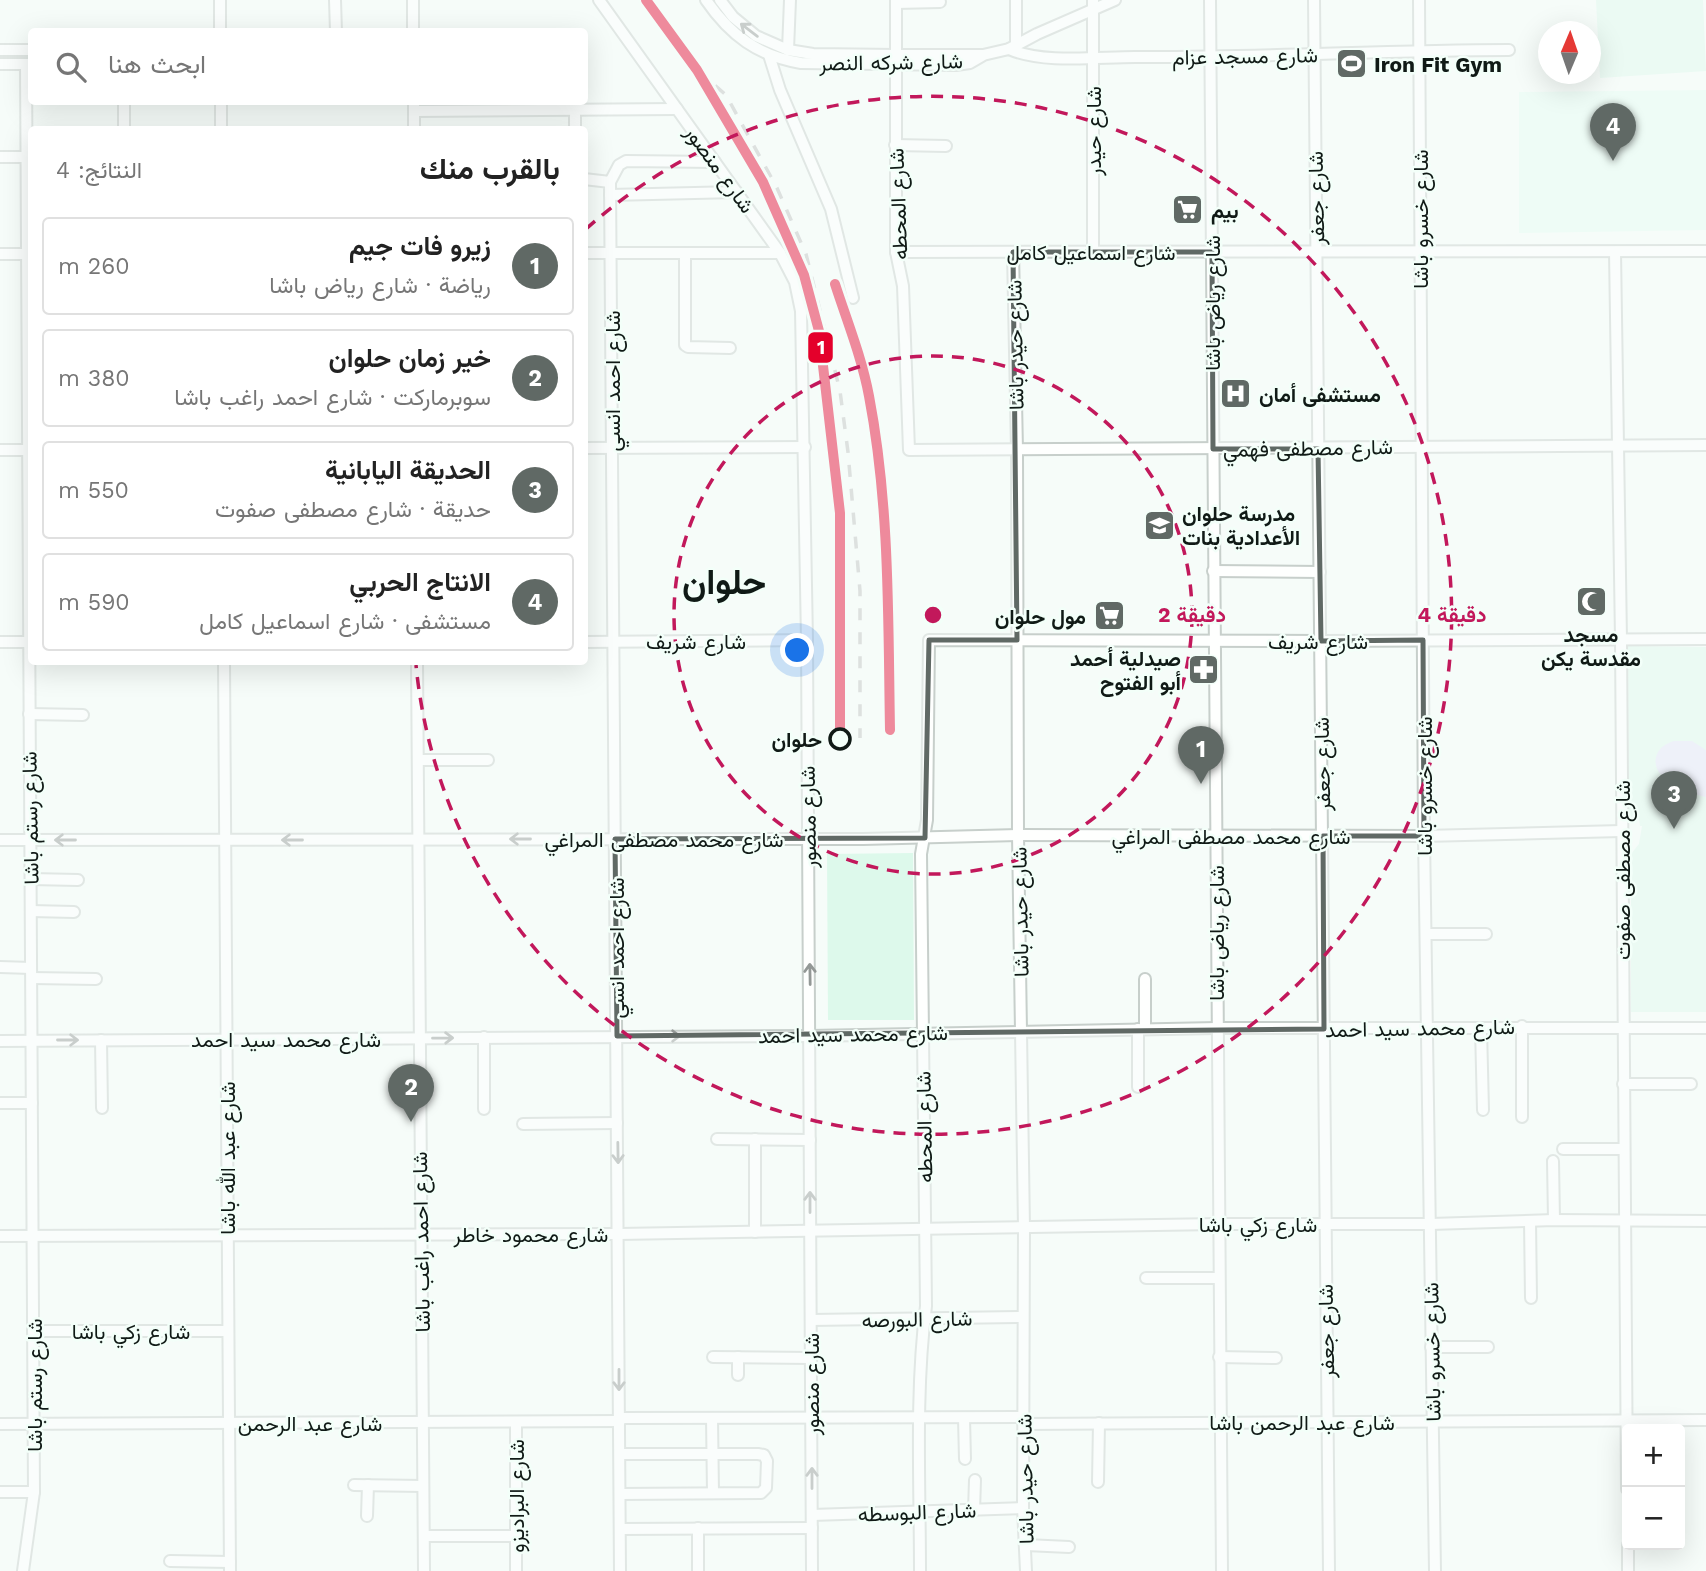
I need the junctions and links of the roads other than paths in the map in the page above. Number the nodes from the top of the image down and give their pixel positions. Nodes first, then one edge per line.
1 (220, 0) edge
2 (335, 0) edge
3 (413, 0) edge
4 (599, 0) edge
5 (706, 0) edge
6 (720, 0) edge
7 (790, 0) edge
8 (1016, 0) edge
9 (1115, 0) edge
10 (1210, 0) edge
11 (1314, 0) edge
12 (1419, 0) edge
13 (896, 2) edge
14 (940, 2) dead end
15 (1093, 5) edge
16 (220, 28) edge
17 (336, 28) edge
18 (413, 28) edge
19 (1012, 47) junction
20 (0, 50) edge
21 (28, 50) edge
22 (788, 50) junction
23 (1419, 50) junction
24 (1509, 50) dead end
25 (984, 54) joint
26 (769, 55) junction
27 (1314, 56) junction
28 (1093, 57) junction
29 (1210, 57) junction
30 (896, 60) junction
31 (0, 64) edge
32 (28, 64) edge
33 (29, 105) edge
34 (124, 105) edge
35 (221, 105) edge
36 (414, 106) edge
37 (677, 109) junction
38 (575, 110) junction
39 (29, 126) edge
40 (124, 126) edge
41 (221, 126) edge
42 (414, 126) edge
43 (576, 126) edge
44 (895, 145) junction
45 (946, 146) dead end
46 (28, 157) edge
47 (0, 158) edge
48 (715, 162) junction
49 (588, 180) edge
50 (610, 183) junction
51 (737, 192) junction
52 (610, 195) junction
53 (1706, 251) edge
54 (896, 252) junction
55 (1013, 252) junction
56 (1093, 252) junction
57 (1212, 252) junction
58 (1317, 252) junction
59 (1420, 252) junction
60 (1615, 252) junction
61 (588, 253) edge
62 (611, 253) junction
63 (685, 253) junction
64 (780, 253) junction
65 (0, 254) edge
66 (28, 254) edge
67 (853, 298) dead end
68 (730, 348) dead end
69 (1617, 445) junction
70 (1706, 446) edge
71 (805, 447) junction
72 (1422, 447) junction
73 (588, 448) edge
74 (612, 448) junction
75 (1213, 449) junction
76 (1318, 449) junction
77 (0, 450) edge
78 (28, 450) edge
79 (909, 450) joint
80 (1017, 450) junction
81 (1213, 571) junction
82 (1320, 572) junction
83 (1621, 639) junction
84 (1706, 639) edge
85 (807, 640) junction
86 (929, 640) joint
87 (1017, 640) junction
88 (1423, 640) junction
89 (1214, 641) junction
90 (0, 642) edge
91 (28, 642) edge
92 (588, 642) edge
93 (613, 642) junction
94 (1321, 642) junction
95 (30, 665) edge
96 (224, 665) edge
97 (416, 665) edge
98 (29, 714) junction
99 (83, 715) dead end
100 (418, 760) junction
101 (488, 760) dead end
102 (1621, 831) junction
103 (1018, 835) junction
104 (1215, 836) junction
105 (1323, 836) junction
106 (1424, 836) junction
107 (923, 838) junction
108 (615, 839) junction
109 (808, 839) junction
110 (0, 840) edge
111 (31, 840) junction
112 (225, 840) junction
113 (418, 840) junction
114 (31, 879) junction
115 (78, 880) dead end
116 (32, 911) junction
117 (74, 912) dead end
118 (1426, 934) junction
119 (1486, 934) dead end
120 (0, 967) edge
121 (32, 973) junction
122 (96, 979) dead end
123 (1145, 979) dead end
124 (1522, 1026) junction
125 (1217, 1028) junction
126 (1480, 1028) junction
127 (1706, 1028) edge
128 (1142, 1029) junction
129 (1324, 1029) junction
130 (1427, 1029) junction
131 (1623, 1029) junction
132 (1021, 1032) junction
133 (923, 1034) junction
134 (617, 1036) junction
135 (810, 1036) junction
136 (484, 1037) junction
137 (419, 1038) junction
138 (101, 1040) junction
139 (227, 1040) junction
140 (0, 1041) edge
141 (32, 1041) junction
142 (1623, 1084) junction
143 (1691, 1084) dead end
144 (1138, 1087) dead end
145 (0, 1103) edge
146 (32, 1103) junction
147 (102, 1108) dead end
148 (484, 1109) dead end
149 (1483, 1110) dead end
150 (1522, 1117) dead end
151 (617, 1123) junction
152 (523, 1124) dead end
153 (717, 1139) dead end
154 (755, 1139) junction
155 (810, 1140) junction
156 (1563, 1149) dead end
157 (1624, 1149) junction
158 (1553, 1161) dead end
159 (1554, 1220) junction
160 (1530, 1221) junction
161 (1625, 1221) junction
162 (1706, 1221) edge
163 (1218, 1224) junction
164 (1324, 1224) junction
165 (1431, 1224) junction
166 (1024, 1228) junction
167 (925, 1230) junction
168 (755, 1232) junction
169 (810, 1232) junction
170 (618, 1234) junction
171 (421, 1235) junction
172 (0, 1236) edge
173 (33, 1236) junction
174 (228, 1236) junction
175 (1146, 1278) dead end
176 (1218, 1278) junction
177 (1531, 1298) dead end
178 (1023, 1317) junction
179 (923, 1319) junction
180 (811, 1320) junction
181 (33, 1331) junction
182 (229, 1331) junction
183 (1431, 1347) junction
184 (1488, 1347) dead end
185 (713, 1357) dead end
186 (738, 1357) junction
187 (1219, 1357) junction
188 (811, 1358) junction
189 (1276, 1358) dead end
190 (738, 1375) dead end
191 (811, 1417) junction
192 (919, 1417) junction
193 (712, 1418) junction
194 (964, 1418) junction
195 (620, 1420) junction
196 (1024, 1420) junction
197 (1706, 1420) edge
198 (1626, 1421) junction
199 (423, 1422) junction
200 (516, 1422) junction
201 (1327, 1422) junction
202 (1433, 1422) junction
203 (229, 1423) junction
204 (1099, 1423) junction
205 (1220, 1423) junction
206 (0, 1424) edge
207 (34, 1424) junction
208 (620, 1454) junction
209 (712, 1454) junction
210 (965, 1459) dead end
211 (975, 1480) dead end
212 (1098, 1482) dead end
213 (354, 1485) dead end
214 (368, 1485) junction
215 (424, 1486) junction
216 (1627, 1487) edge
217 (0, 1492) edge
218 (34, 1492) junction
219 (713, 1493) junction
220 (620, 1494) junction
221 (1023, 1508) junction
222 (974, 1511) junction
223 (920, 1512) junction
224 (812, 1515) junction
225 (367, 1516) dead end
226 (698, 1528) junction
227 (812, 1528) junction
228 (620, 1529) junction
229 (516, 1535) junction
230 (424, 1536) junction
231 (1026, 1545) junction
232 (1069, 1547) dead end
233 (1628, 1550) edge
234 (170, 1561) dead end
235 (230, 1567) edge
236 (23, 1571) edge
237 (424, 1571) edge
238 (516, 1571) edge
239 (620, 1571) edge
240 (698, 1571) edge
241 (812, 1571) edge
242 (920, 1571) edge
243 (1026, 1571) edge
244 (1222, 1571) edge
245 (1329, 1571) edge
246 (1435, 1571) edge
247 (1628, 1571) edge

1 - 16 street
2 - 17 street
3 - 18 street
4 - 37 street, شارع منصور
5 - 26 street, شارع شركه النصر
22 -> 6 street, شارع شركه النصر
7 - 22 street
8 - 19 street
9 - 15 street
10 - 29 street, شارع رياض باشا
11 - 27 street, شارع جعفر
12 - 23 street, شارع خسرو باشا
13 - 14 street
13 - 30 street, شارع المحطه
15 - 19 street
15 - 28 street, شارع حيدر
19 - 25 street, شارع مسجد عزام
19 - 28 street, شارع مسجد عزام
20 - 21 street
22 - 30 street, شارع شركه النصر
23 - 24 street, شارع مسجد عزام
23 - 27 street, شارع مسجد عزام
23 - 59 street, شارع خسرو باشا
25 - 30 street, شارع شركه النصر
26 - 30 street, شارع شركه النصر
26 - 67 street
27 - 29 street, شارع مسجد عزام
27 - 58 street, شارع جعفر
28 - 29 street, شارع مسجد عزام
28 - 56 street, شارع حيدر
29 - 57 street, شارع رياض باشا
30 - 44 street, شارع المحطه
31 - 32 street
33 - 39 street, شارع رستم باشا
34 - 40 street
35 - 41 street
36 - 38 street
36 - 42 street
37 - 38 street
37 - 48 street, شارع منصور
38 - 43 street
44 - 45 street
44 - 54 street, شارع المحطه
46 - 47 street
48 - 50 street
48 - 51 street, شارع منصور
49 - 50 street
50 - 52 street, شارع احمد انسي
51 - 52 street
51 - 64 street, شارع منصور
52 - 62 street, شارع احمد انسي
53 - 60 street, شارع اسماعيل كامل
54 - 55 street, شارع اسماعيل كامل
54 - 79 street, شارع المحطه
55 - 56 street, شارع اسماعيل كامل
55 - 80 street, شارع حيدر باشا
56 - 57 street, شارع اسماعيل كامل
57 - 58 street, شارع اسماعيل كامل
57 - 75 street, شارع رياض باشا
58 - 59 street, شارع اسماعيل كامل
58 - 76 street, شارع جعفر
59 - 60 street, شارع اسماعيل كامل
59 - 72 street, شارع خسرو باشا
60 - 69 street, شارع مصطفى صفوت
61 - 62 street
62 - 63 street
62 - 74 street, شارع احمد انسي
63 - 64 street
63 - 68 street
64 - 71 street, شارع منصور
65 - 66 street
69 - 70 street, شارع مصطفى فهمي
69 - 72 street, شارع مصطفى فهمي
69 - 83 street, شارع مصطفى صفوت
71 - 74 street
71 - 85 street, شارع منصور
72 - 76 street, شارع مصطفى فهمي
72 - 88 street, شارع خسرو باشا
73 - 74 street
74 - 93 street, شارع احمد انسي
75 - 76 street, شارع مصطفى فهمي
75 - 80 street, شارع مصطفى فهمي
75 - 81 street, شارع رياض باشا
76 - 82 street, شارع جعفر
77 - 78 street
79 - 80 street, شارع مصطفى فهمي
80 - 87 street, شارع حيدر باشا
81 - 82 street
81 - 89 street, شارع رياض باشا
82 - 94 street, شارع جعفر
83 - 84 street, شارع شريف
83 - 88 street, شارع شريف
83 - 102 street, شارع مصطفى صفوت
85 - 93 street, شارع شريف
85 - 109 street, شارع منصور
86 - 87 street, شارع شريف
86 - 107 street, شارع المحطه
87 - 89 street, شارع شريف
87 - 103 street, شارع حيدر باشا
88 - 94 street, شارع شريف
88 - 106 street, شارع خسرو باشا
89 - 94 street, شارع شريف
89 - 104 street, شارع رياض باشا
90 - 91 street
92 - 93 street, شارع شريف
93 - 108 street, شارع احمد انسي
94 - 105 street, شارع جعفر
95 - 98 street, شارع رستم باشا
96 - 112 street, شارع عبد الله باشا
97 - 100 street, شارع احمد راغب باشا
98 - 99 street
98 - 111 street, شارع رستم باشا
100 - 101 street
100 - 113 street, شارع احمد راغب باشا
102 - 106 street, شارع محمد مصطفى المراغي
102 - 131 street, شارع مصطفى صفوت
103 - 104 street, شارع محمد مصطفى المراغي
103 - 107 street, شارع محمد مصطفى المراغي
103 - 132 street, شارع حيدر باشا
104 - 105 street, شارع محمد مصطفى المراغي
104 - 125 street, شارع رياض باشا
105 - 106 street, شارع محمد مصطفى المراغي
105 - 129 street, شارع جعفر
106 - 118 street, شارع خسرو باشا
107 - 109 street, شارع محمد مصطفى المراغي
107 - 133 street, شارع المحطه
108 - 109 street, شارع محمد مصطفى المراغي
108 -> 113 street, شارع محمد مصطفى المراغي
108 - 134 street, شارع احمد انسي
135 -> 109 street, شارع منصور
110 - 111 street, شارع محمد مصطفى المراغي
112 -> 111 street, شارع محمد مصطفى المراغي
111 - 114 street, شارع رستم باشا
113 -> 112 street, شارع محمد مصطفى المراغي
112 - 139 street, شارع عبد الله باشا
113 - 137 street, شارع احمد راغب باشا
114 - 115 street
114 - 116 street, شارع رستم باشا
116 - 117 street
116 - 121 street, شارع رستم باشا
118 - 119 street
118 - 130 street, شارع خسرو باشا
120 - 121 street
121 - 122 street
121 - 141 street, شارع رستم باشا
123 - 128 street
124 - 126 street, شارع محمد سيد احمد
124 - 131 street, شارع محمد سيد احمد
124 - 150 street
125 - 128 street, شارع محمد سيد احمد
125 - 129 street, شارع محمد سيد احمد
125 - 163 street, شارع رياض باشا
126 - 130 street, شارع محمد سيد احمد
126 - 149 street
127 - 131 street, شارع محمد سيد احمد
128 - 132 street, شارع محمد سيد احمد
128 - 144 street
129 - 130 street, شارع محمد سيد احمد
129 - 164 street, شارع جعفر
130 - 165 street, شارع خسرو باشا
131 - 142 street, شارع مصطفى صفوت
132 - 133 street, شارع محمد سيد احمد
132 - 166 street, شارع حيدر باشا
133 - 135 street, شارع محمد سيد احمد
133 - 167 street, شارع المحطه
134 -> 135 street, شارع محمد سيد احمد
134 - 136 street, شارع محمد سيد احمد
134 - 151 street, شارع احمد انسي
135 - 155 street, شارع منصور
137 -> 136 street, شارع محمد سيد احمد
136 - 148 street
137 - 139 street, شارع محمد سيد احمد
137 - 171 street, شارع احمد راغب باشا
138 - 139 street, شارع محمد سيد احمد
141 -> 138 street, شارع محمد سيد احمد
138 - 147 street
139 - 174 street, شارع عبد الله باشا
140 - 141 street, شارع محمد سيد احمد
141 - 146 street, شارع رستم باشا
142 - 143 street
142 - 157 street, شارع مصطفى صفوت
145 - 146 street
146 - 173 street, شارع رستم باشا
151 - 152 street
151 -> 170 street, شارع احمد انسي
153 - 154 street
154 - 155 street
154 - 168 street
169 -> 155 street, شارع منصور
156 - 157 street
157 - 161 street, شارع مصطفى صفوت
158 - 159 street
159 - 160 street, شارع زكي باشا
159 - 161 street, شارع زكي باشا
160 - 165 street, شارع زكي باشا
160 - 177 street
161 - 162 street, شارع زكي باشا
161 - 198 street, شارع مصطفى صفوت
163 - 164 street, شارع زكي باشا
163 - 166 street, شارع زكي باشا
163 - 176 street, شارع رياض باشا
164 - 165 street, شارع زكي باشا
164 - 201 street, شارع جعفر
165 - 183 street, شارع خسرو باشا
166 - 167 street, شارع زكي باشا
166 - 178 street, شارع حيدر باشا
167 - 169 street, شارع زكي باشا
167 - 179 street, شارع المحطه
168 - 169 street, شارع محمود خاطر
168 - 170 street, شارع محمود خاطر
169 - 180 street, شارع منصور
170 - 171 street, شارع محمود خاطر
170 -> 195 street, شارع احمد انسي
171 - 174 street, شارع محمود خاطر
171 - 199 street, شارع احمد راغب باشا
172 - 173 street, شارع محمود خاطر
173 - 174 street, شارع محمود خاطر
173 - 181 street, شارع رستم باشا
174 - 182 street, شارع عبد الله باشا
175 - 176 street
176 - 187 street, شارع رياض باشا
178 - 179 street, شارع البورصه
178 - 196 street, شارع حيدر باشا
179 - 180 street, شارع البورصه
179 - 192 street, شارع المحطه
180 - 188 street, شارع منصور
181 - 182 street, شارع زكي باشا
181 - 207 street, شارع رستم باشا
182 - 203 street, شارع عبد الله باشا
183 - 184 street
183 - 202 street, شارع خسرو باشا
185 - 186 street
186 - 188 street
186 - 190 street
187 - 189 street
187 - 205 street, شارع رياض باشا
188 - 191 street, شارع منصور
191 - 192 street, شارع عبد الرحمن باشا
191 - 193 street, شارع عبد الرحمن
224 -> 191 street, شارع منصور
192 - 194 street, شارع عبد الرحمن باشا
192 - 223 street, شارع المحطه
193 - 195 street, شارع عبد الرحمن
193 - 209 street
194 - 196 street, شارع عبد الرحمن باشا
194 - 210 street
195 - 200 street, شارع عبد الرحمن
195 - 208 street, شارع احمد انسي
196 - 204 street, شارع عبد الرحمن باشا
196 - 221 street, شارع حيدر باشا
197 - 198 street, شارع عبد الرحمن باشا
198 - 202 street, شارع عبد الرحمن باشا
198 - 216 street, شارع مصطفى صفوت
199 - 200 street, شارع عبد الرحمن
199 - 203 street, شارع عبد الرحمن
199 - 215 street, شارع احمد راغب باشا
200 - 229 street, شارع البراديزو
201 - 202 street, شارع عبد الرحمن باشا
201 - 205 street, شارع عبد الرحمن باشا
201 - 245 street, شارع جعفر
202 - 246 street, شارع خسرو باشا
203 - 207 street, شارع عبد الرحمن
203 - 235 street, شارع عبد الله باشا
204 - 205 street, شارع عبد الرحمن باشا
204 - 212 street
205 - 244 street, شارع رياض باشا
206 - 207 street, شارع عبد الرحمن
207 - 218 street, شارع رستم باشا
208 - 209 street
208 - 220 street, شارع احمد انسي
209 - 219 street
209 - 219 street
211 - 222 street
213 - 214 street
214 - 215 street
214 - 225 street
215 - 230 street, شارع احمد راغب باشا
217 - 218 street
218 - 236 street, شارع رستم باشا
219 - 220 street
220 - 228 street, شارع احمد انسي
221 - 222 street, شارع البوسطه
221 - 231 street, شارع حيدر باشا
222 - 223 street, شارع البوسطه
223 - 224 street, شارع البوسطه
223 - 242 street, شارع المحطه
224 - 227 street, شارع منصور
226 - 227 street
226 - 228 street
226 - 240 street
227 - 241 street, شارع منصور
228 - 239 street, شارع احمد انسي
229 - 230 street
229 - 238 street, شارع البراديزو
230 - 237 street, شارع احمد راغب باشا
231 - 232 street
231 - 243 street, شارع حيدر باشا
233 - 247 street
234 - 235 street

